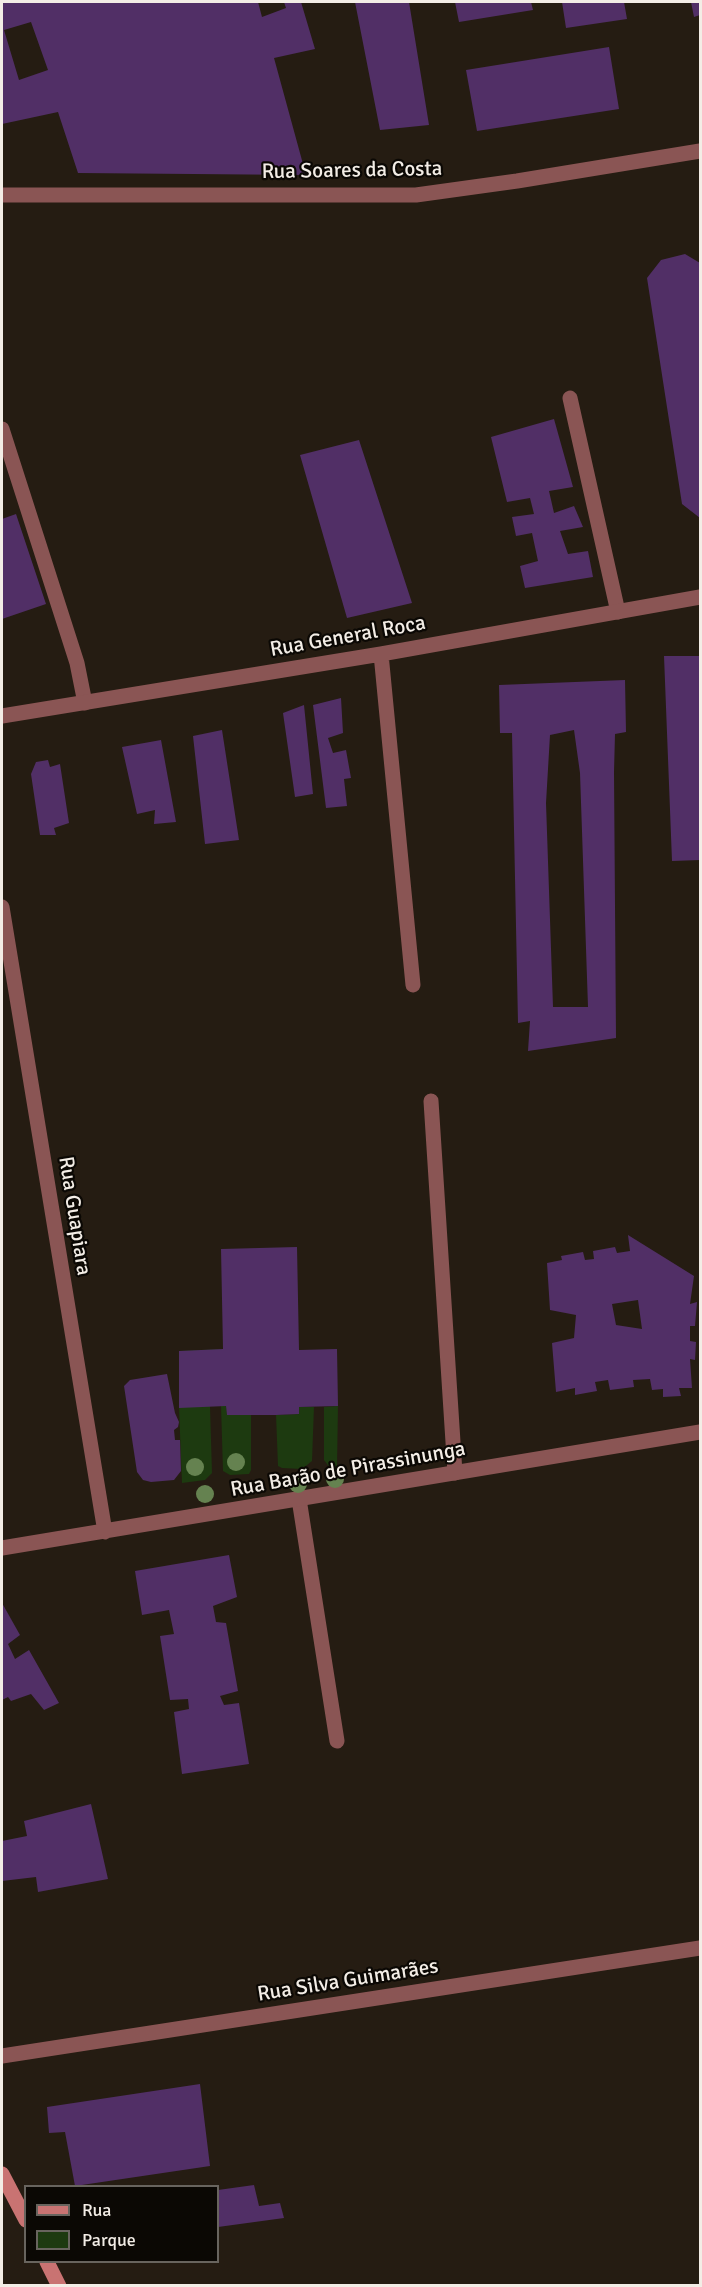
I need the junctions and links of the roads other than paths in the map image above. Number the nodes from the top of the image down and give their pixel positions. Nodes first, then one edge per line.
1 (700, 151) edge
2 (2, 195) edge
3 (570, 398) dead end
4 (2, 429) edge
5 (700, 597) edge
6 (618, 612) junction
7 (381, 654) junction
8 (85, 703) junction
9 (2, 716) edge
10 (2, 907) edge
11 (413, 985) dead end
12 (431, 1101) dead end
13 (700, 1432) edge
14 (455, 1473) junction
15 (298, 1499) junction
16 (105, 1532) junction
17 (2, 1548) edge
18 (337, 1741) dead end
19 (700, 1948) edge
20 (2, 2056) edge
21 (2, 2174) edge
22 (24, 2216) edge
23 (48, 2263) edge
24 (59, 2286) edge

1 - 2 street, Rua Soares da Costa
3 - 6 street
4 - 8 street
5 - 6 street, Rua General Roca
6 - 7 street, Rua General Roca
7 - 8 street, Rua General Roca
7 - 11 street
8 - 9 street, Rua General Roca
10 - 16 street, Rua Guapiara
12 - 14 street
13 - 14 street, Rua Barão de Pirassinunga
14 - 15 street, Rua Barão de Pirassinunga
15 - 16 street, Rua Barão de Pirassinunga
15 - 18 street
16 - 17 street, Rua Barão de Pirassinunga
19 - 20 street, Rua Silva Guimarães
21 - 22 street
23 - 24 street

